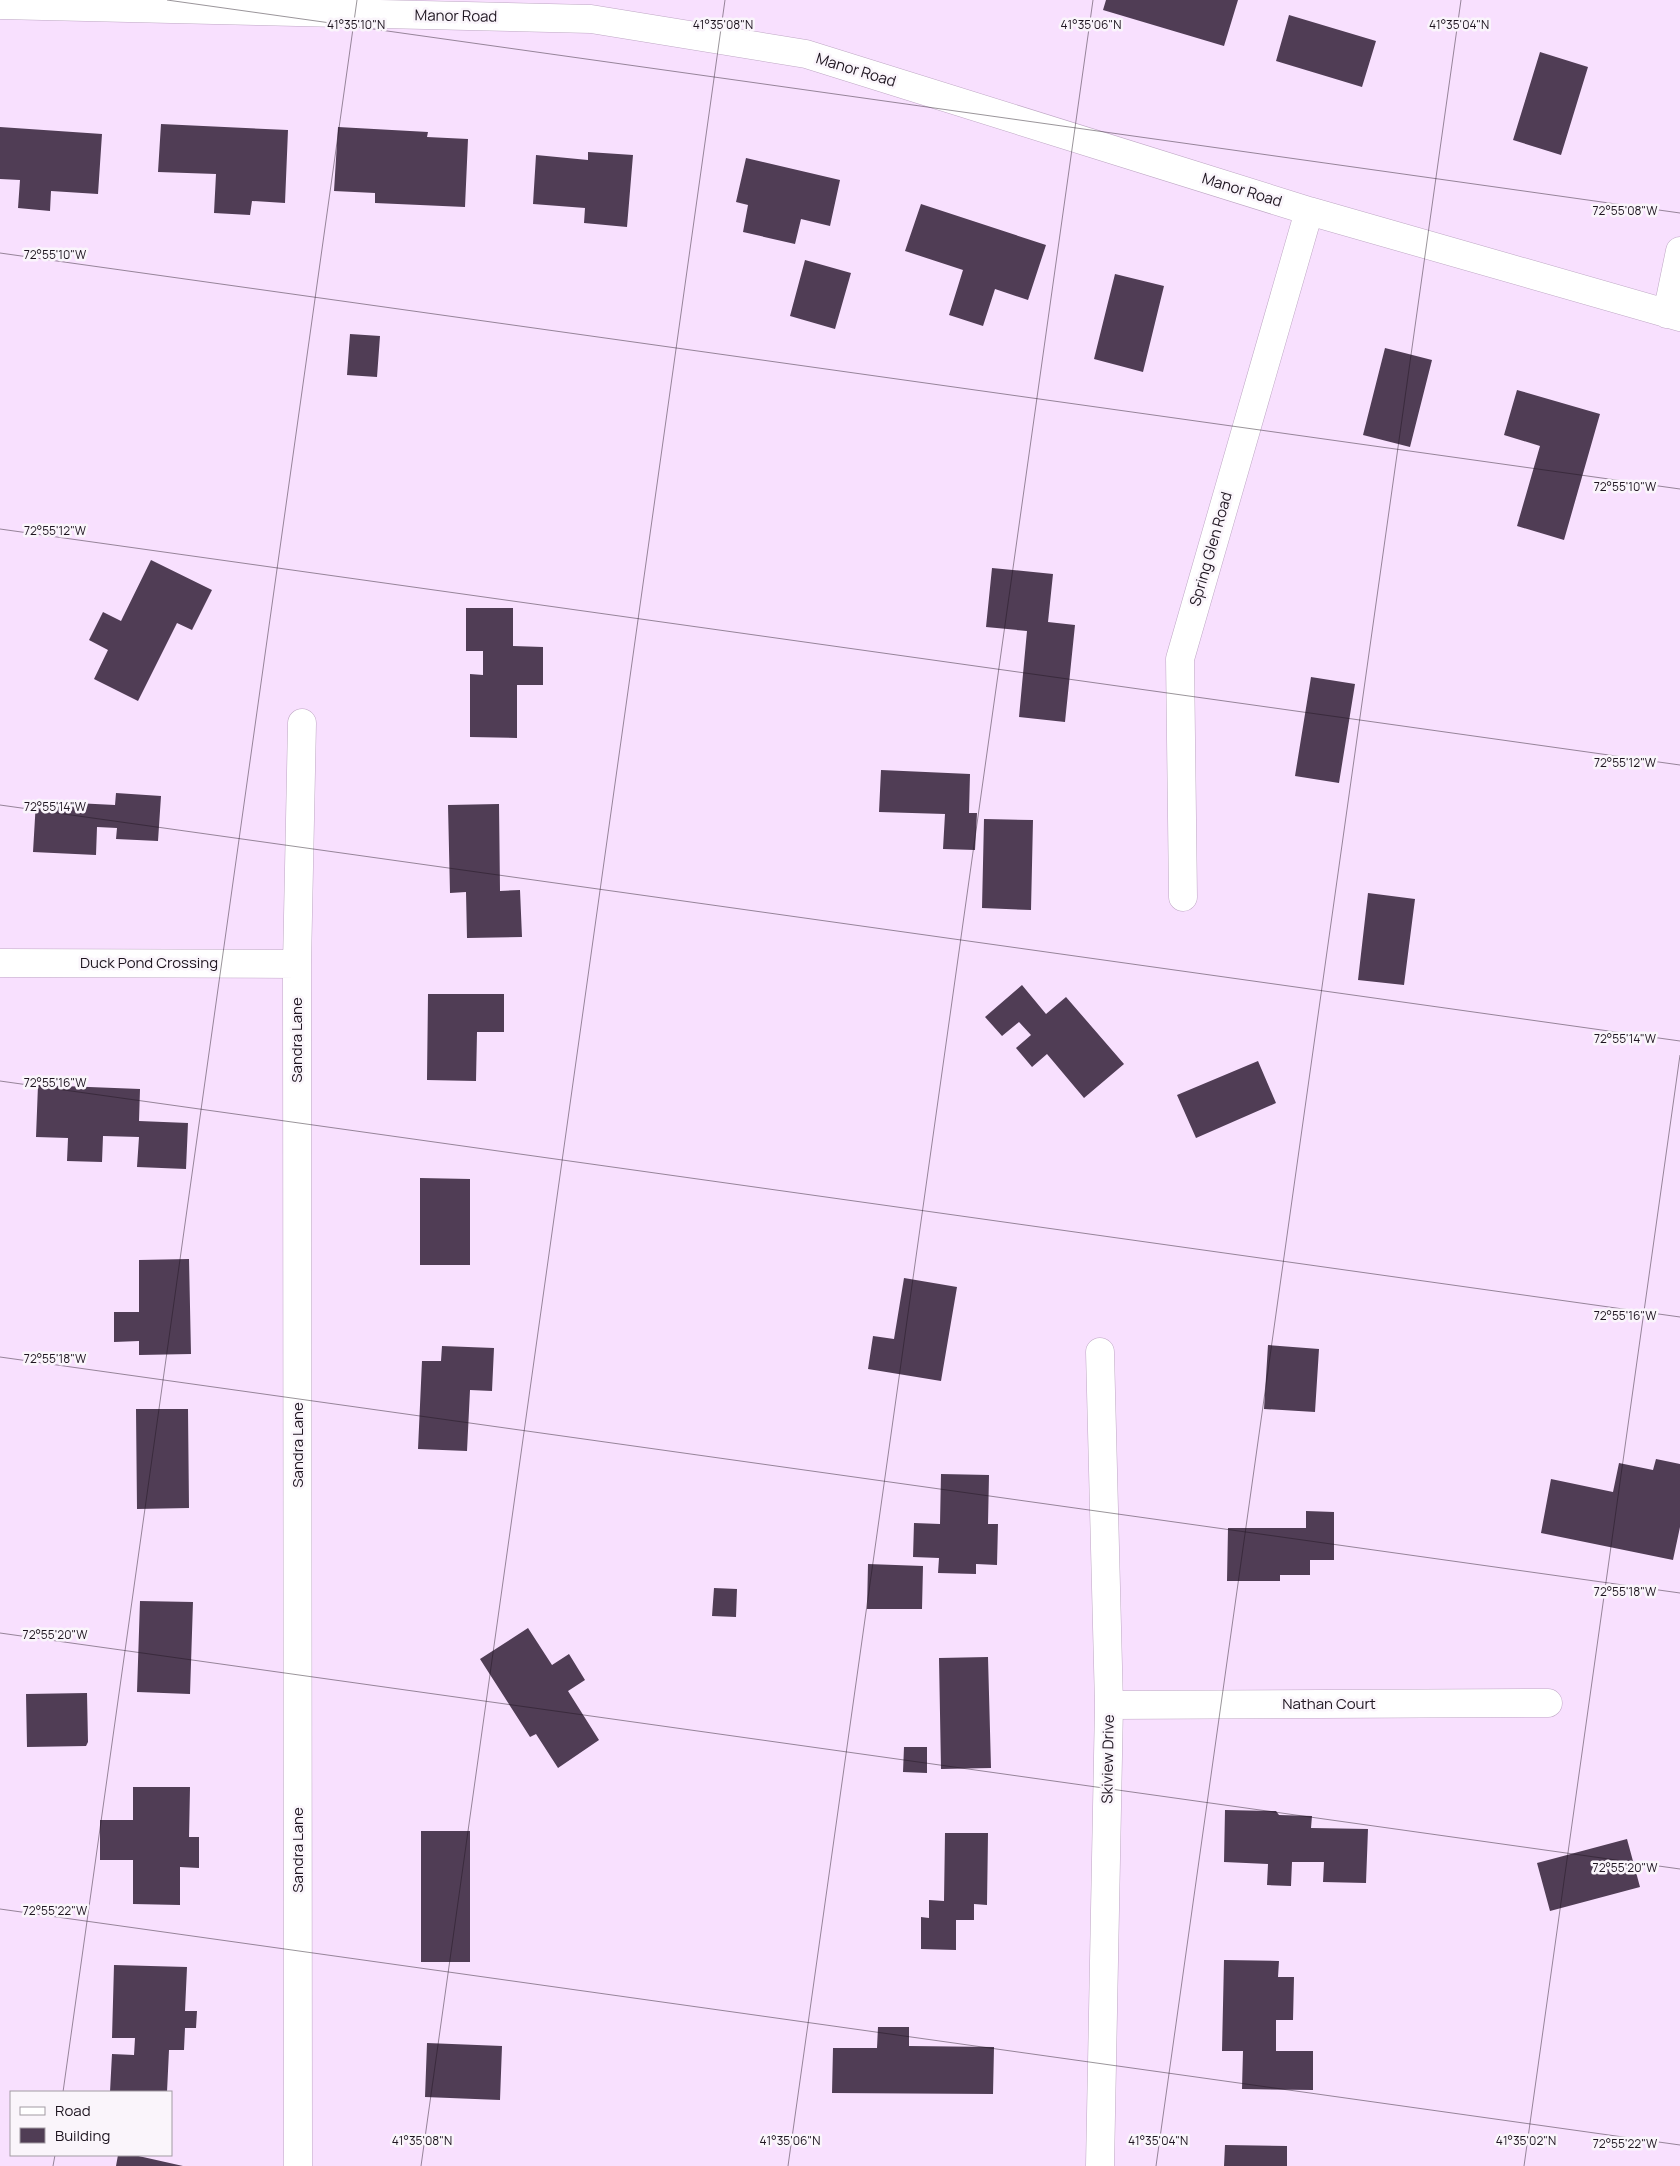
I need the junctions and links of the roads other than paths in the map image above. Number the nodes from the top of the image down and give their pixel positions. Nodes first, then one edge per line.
1 (0, 5) edge
2 (1309, 211) junction
3 (1680, 251) edge
4 (1674, 316) edge
5 (302, 723) dead end
6 (1183, 897) dead end
7 (0, 963) edge
8 (297, 964) junction
9 (1100, 1352) dead end
10 (1548, 1703) dead end
11 (1109, 1705) junction
12 (298, 2166) edge
13 (1100, 2166) edge

1 - 2 street, Manor Road
2 - 4 street, Manor Road
2 - 6 street, Spring Glen Road
3 - 4 street
5 - 8 street, Sandra Lane
7 - 8 street, Duck Pond Crossing
8 - 12 street, Sandra Lane
9 - 11 street, Skiview Drive
10 - 11 street, Nathan Court
11 - 13 street, Skiview Drive

